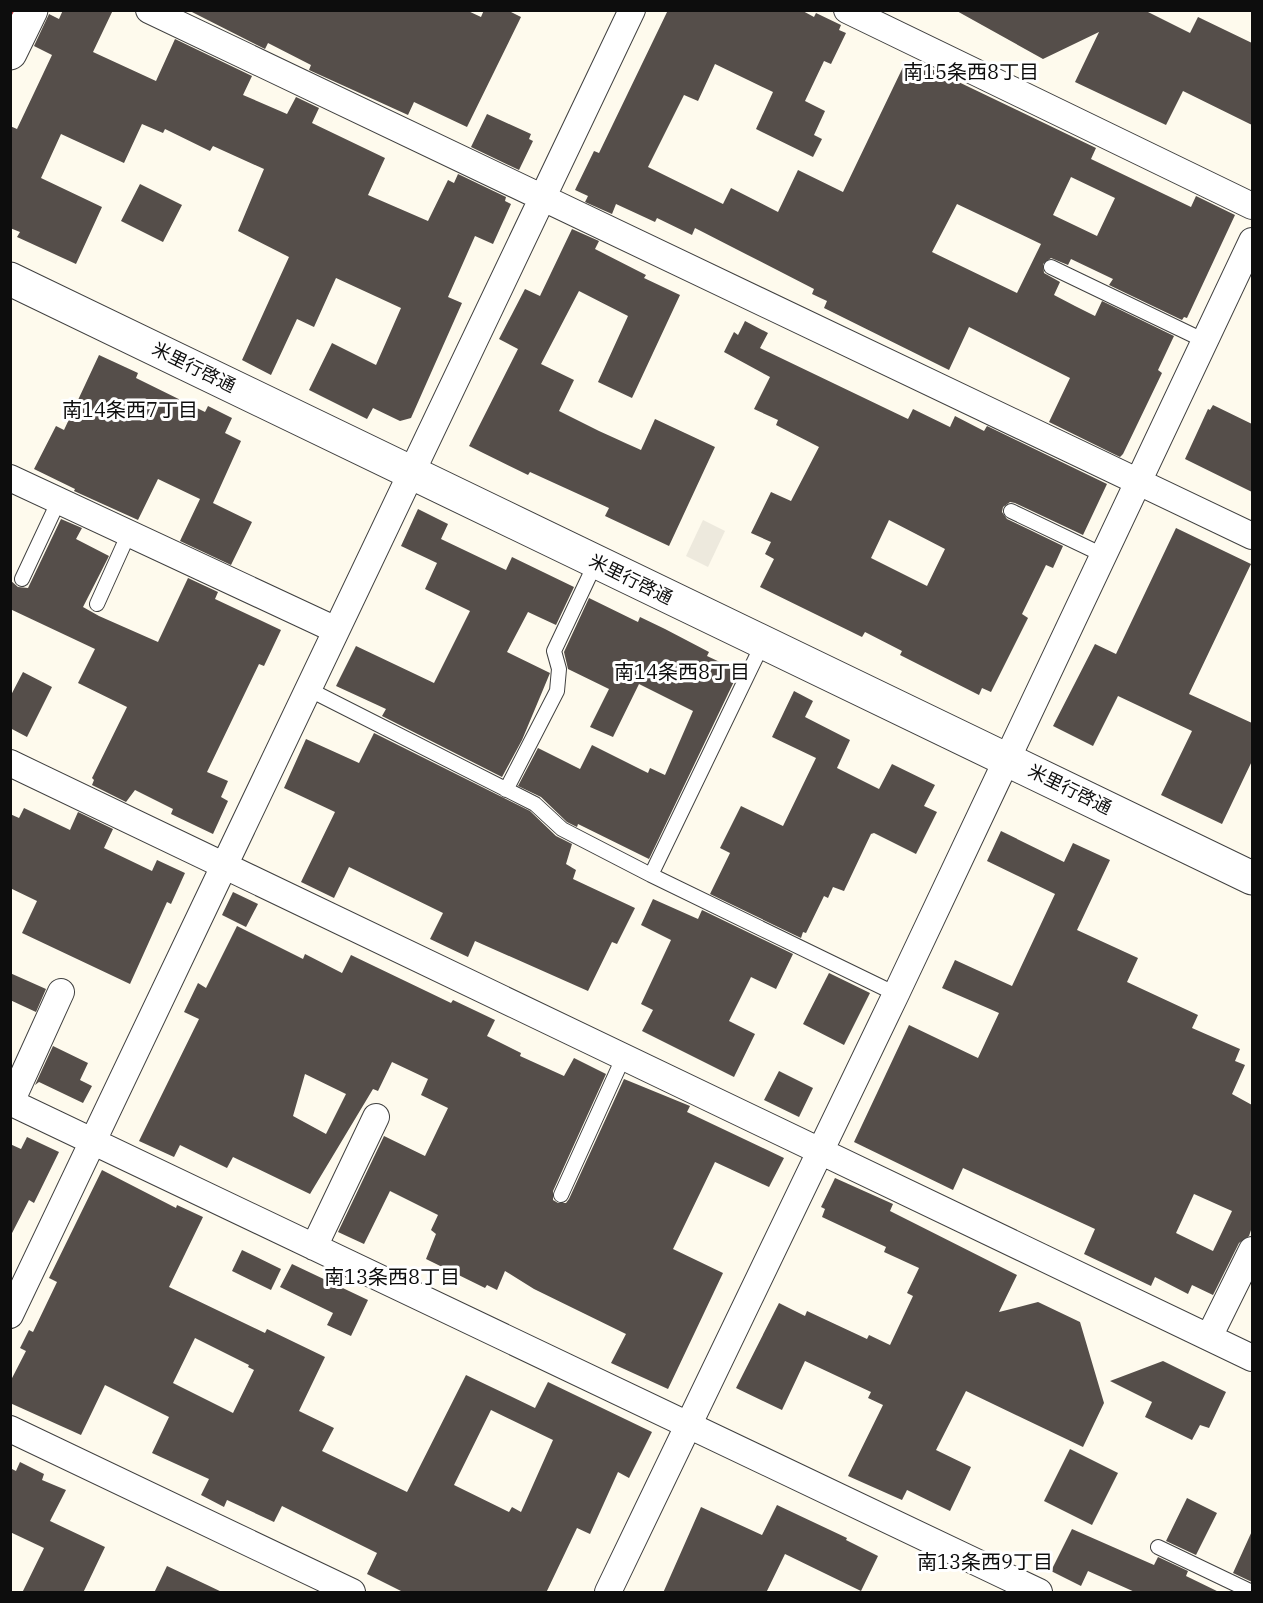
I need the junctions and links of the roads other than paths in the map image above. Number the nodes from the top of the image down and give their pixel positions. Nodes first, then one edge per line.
1 (31, 10) edge
2 (149, 10) edge
3 (632, 10) edge
4 (847, 10) edge
5 (10, 53) edge
6 (542, 200) junction
7 (1252, 206) edge
8 (1252, 241) edge
9 (1051, 267) dead end
10 (10, 279) edge
11 (1205, 341) junction
12 (412, 472) junction
13 (10, 478) edge
14 (1138, 481) junction
15 (59, 500) junction
16 (1011, 511) dead end
17 (129, 533) junction
18 (1252, 536) edge
19 (1103, 555) junction
20 (597, 562) junction
21 (22, 579) dead end
22 (97, 604) dead end
23 (336, 630) junction
24 (764, 643) junction
25 (308, 689) junction
26 (1006, 758) junction
27 (10, 763) edge
28 (506, 790) junction
29 (224, 866) junction
30 (651, 875) junction
31 (1252, 878) edge
32 (61, 992) dead end
33 (896, 994) junction
34 (624, 1056) junction
35 (11, 1102) edge
36 (376, 1117) dead end
37 (93, 1142) junction
38 (820, 1150) junction
39 (561, 1195) dead end
40 (314, 1247) junction
41 (1252, 1250) edge
42 (10, 1315) edge
43 (1209, 1337) junction
44 (1252, 1358) edge
45 (689, 1424) junction
46 (10, 1429) edge
47 (1158, 1547) dead end
48 (1252, 1592) edge
49 (352, 1593) edge
50 (608, 1593) edge
51 (1039, 1593) edge

1 - 5 street
2 - 6 street
3 - 6 street
4 - 7 street
6 - 12 street
6 - 14 street
8 - 11 street
9 - 11 lane
10 - 12 street, 米里行啓通
11 - 14 street
12 - 20 street, 米里行啓通
12 - 23 street
13 - 15 street
14 - 18 street
14 - 19 street
15 - 17 street
15 - 21 lane
16 - 19 lane
17 - 22 lane
17 - 23 street
19 - 26 street
20 - 24 street, 米里行啓通
20 - 28 lane
23 - 25 street
24 - 26 street, 米里行啓通
24 - 30 lane
25 - 28 lane
25 - 29 street
26 - 31 street, 米里行啓通
26 - 33 street
27 - 29 street
28 - 30 lane
29 - 34 street
29 - 37 street
30 - 33 lane
32 - 35 street
33 - 38 street
34 - 38 street
34 - 39 lane
35 - 37 street
36 - 40 street
37 - 40 street
37 - 42 street
38 - 43 street
38 - 45 street
40 - 45 street
41 - 43 street
43 - 44 street
45 - 50 street
45 - 51 street
46 - 49 street
47 - 48 lane

